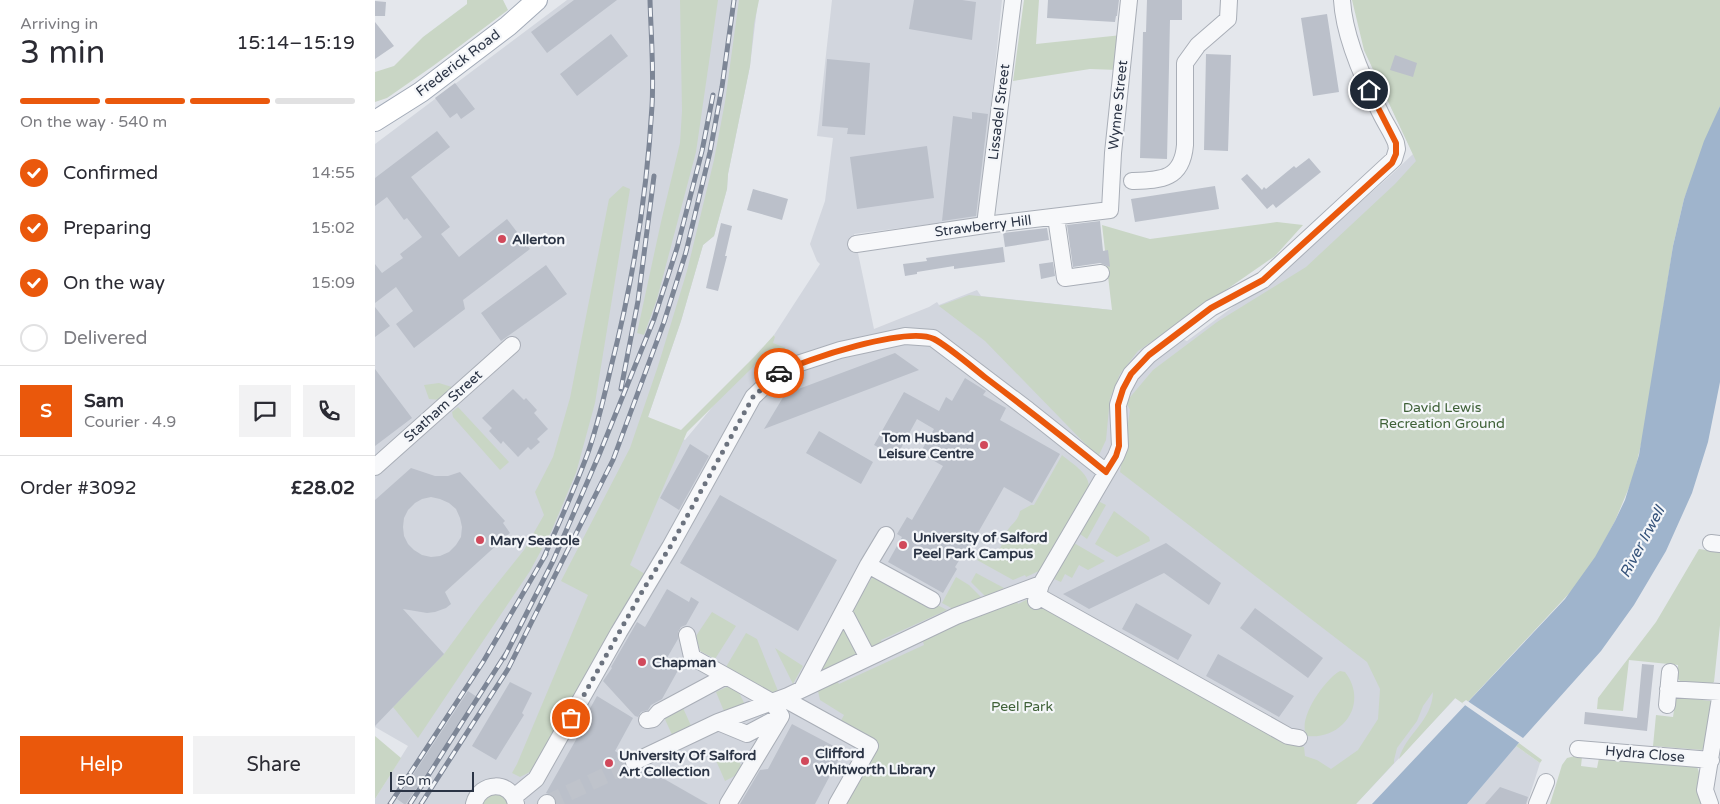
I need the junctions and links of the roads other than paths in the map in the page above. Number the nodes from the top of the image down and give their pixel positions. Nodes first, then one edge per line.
1 (537, 0) edge
2 (1013, 0) edge
3 (1129, 0) edge
4 (1229, 0) edge
5 (1342, 0) edge
6 (375, 121) edge
7 (1132, 181) dead end
8 (1110, 210) joint
9 (1056, 216) junction
10 (985, 225) junction
11 (856, 244) dead end
12 (1101, 273) dead end
13 (512, 345) dead end
14 (375, 467) edge
15 (1106, 472) junction
16 (886, 535) dead end
17 (868, 565) junction
18 (1038, 594) junction
19 (844, 612) junction
20 (956, 616) junction
21 (687, 635) dead end
22 (867, 656) junction
23 (1670, 672) dead end
24 (726, 676) junction
25 (803, 688) junction
26 (1720, 692) edge
27 (1720, 698) edge
28 (772, 702) junction
29 (790, 702) junction
30 (781, 716) junction
31 (647, 720) dead end
32 (718, 722) junction
33 (1299, 738) dead end
34 (1578, 749) dead end
35 (1711, 760) junction
36 (634, 762) tunnel mouth
37 (1546, 782) dead end
38 (515, 800) edge
39 (474, 804) edge
40 (729, 804) edge
41 (837, 804) edge
42 (1537, 804) edge
43 (1710, 804) edge

1 - 6 main road, Frederick Road
2 - 10 street, Lissadel Street
3 - 8 street, Wynne Street
4 - 7 street
5 - 15 street
8 - 9 street, Strawberry Hill
9 - 10 street, Strawberry Hill
9 - 12 street
10 - 11 street, Strawberry Hill
13 - 14 street, Statham Street
15 - 18 street
15 - 38 street
16 - 17 street
17 - 19 street
17 - 20 street
18 - 20 street
18 - 33 street
19 - 22 street
19 - 25 street
20 - 22 street
21 - 24 street
22 - 25 street
23 - 26 street
24 - 28 street
24 - 31 street
25 - 28 street
25 - 29 street
27 - 35 street
28 - 30 street
28 - 32 street
29 - 30 street
29 - 41 street
30 - 32 street
30 - 40 street
32 - 36 street
34 - 35 street, Hydra Close
35 - 43 street
37 - 42 street
38 - 39 street

